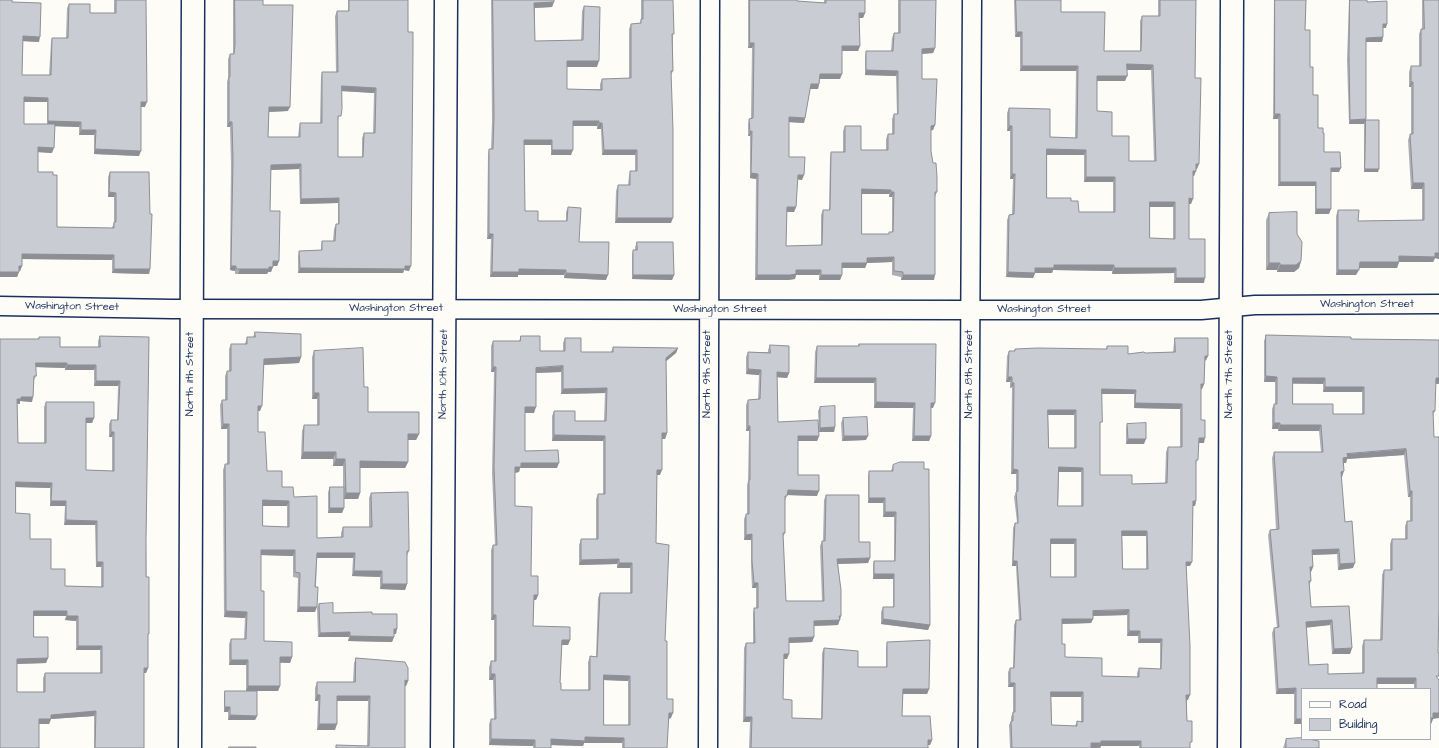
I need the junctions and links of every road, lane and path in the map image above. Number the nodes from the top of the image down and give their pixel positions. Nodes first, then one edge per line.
1 (193, 0) edge
2 (446, 0) edge
3 (710, 0) edge
4 (972, 0) edge
5 (1232, 0) edge
6 (1439, 304) edge
7 (0, 306) edge
8 (1230, 307) junction
9 (192, 309) junction
10 (445, 309) junction
11 (708, 310) junction
12 (970, 310) junction
13 (190, 748) edge
14 (442, 748) edge
15 (708, 748) edge
16 (968, 748) edge
17 (1229, 748) edge

1 - 9 main road, North 11th Street
2 - 10 main road, North 10th Street
3 - 11 street, North 9th Street
4 - 12 street, North 8th Street
5 - 8 main road, North 7th Street
6 - 8 street, Washington Street
7 - 9 street, Washington Street
8 - 12 street, Washington Street
8 - 17 main road, North 7th Street
9 - 10 street, Washington Street
9 - 13 main road, North 11th Street
10 - 11 street, Washington Street
10 - 14 main road, North 10th Street
11 - 12 street, Washington Street
11 - 15 street, North 9th Street
12 - 16 street, North 8th Street

